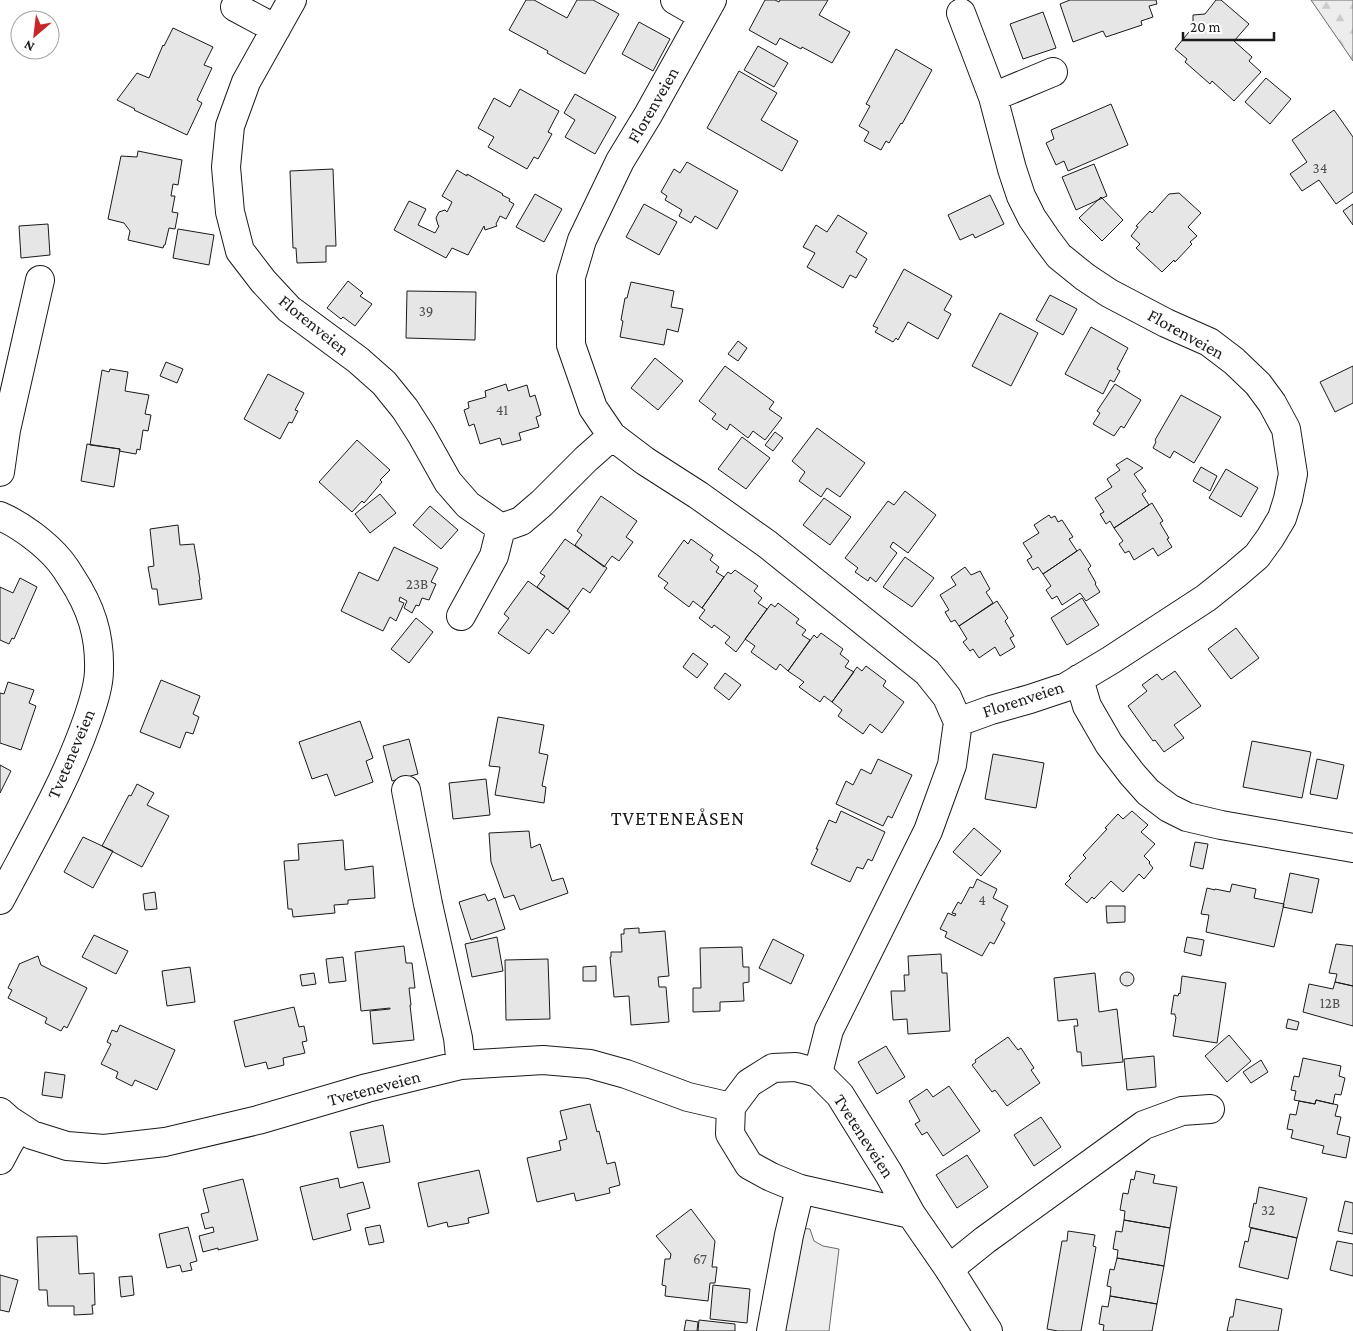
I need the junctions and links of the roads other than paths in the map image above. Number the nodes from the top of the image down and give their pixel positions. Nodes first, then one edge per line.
1 (292, 0) edge
2 (675, 0) edge
3 (235, 7) dead end
4 (708, 8) edge
5 (961, 13) dead end
6 (276, 29) junction
7 (1053, 72) dead end
8 (993, 97) junction
9 (40, 280) dead end
10 (612, 436) junction
11 (0, 472) edge
12 (0, 516) edge
13 (501, 528) junction
14 (461, 616) dead end
15 (1079, 679) junction
16 (958, 722) junction
17 (406, 790) dead end
18 (1353, 848) edge
19 (0, 900) edge
20 (462, 1065) junction
21 (818, 1073) junction
22 (730, 1107) junction
23 (1210, 1109) dead end
24 (9, 1119) edge
25 (0, 1160) edge
26 (800, 1189) junction
27 (911, 1214) junction
28 (949, 1269) junction
29 (772, 1331) edge
30 (988, 1331) edge

1 - 6 street, Florenveien
2 - 4 street
3 - 6 street
4 - 10 street, Florenveien
5 - 8 street, Florenveien
6 - 13 street, Florenveien
7 - 8 street
8 - 15 street, Florenveien
9 - 11 street
10 - 13 street
10 - 16 street, Florenveien
12 - 19 street, Tveteneveien
13 - 14 street
15 - 16 street, Florenveien
15 - 18 street
16 - 21 street, Florenveien
17 - 20 street
20 - 22 street, Tveteneveien
20 - 24 street, Tveteneveien
21 - 22 street
21 - 27 street, Tveteneveien
22 - 26 street, Tveteneveien
23 - 28 street
24 - 25 street, Tveteneveien
26 - 27 street, Tveteneveien
26 - 29 street
27 - 28 street, Tveteneveien
28 - 30 street, Tveteneveien

